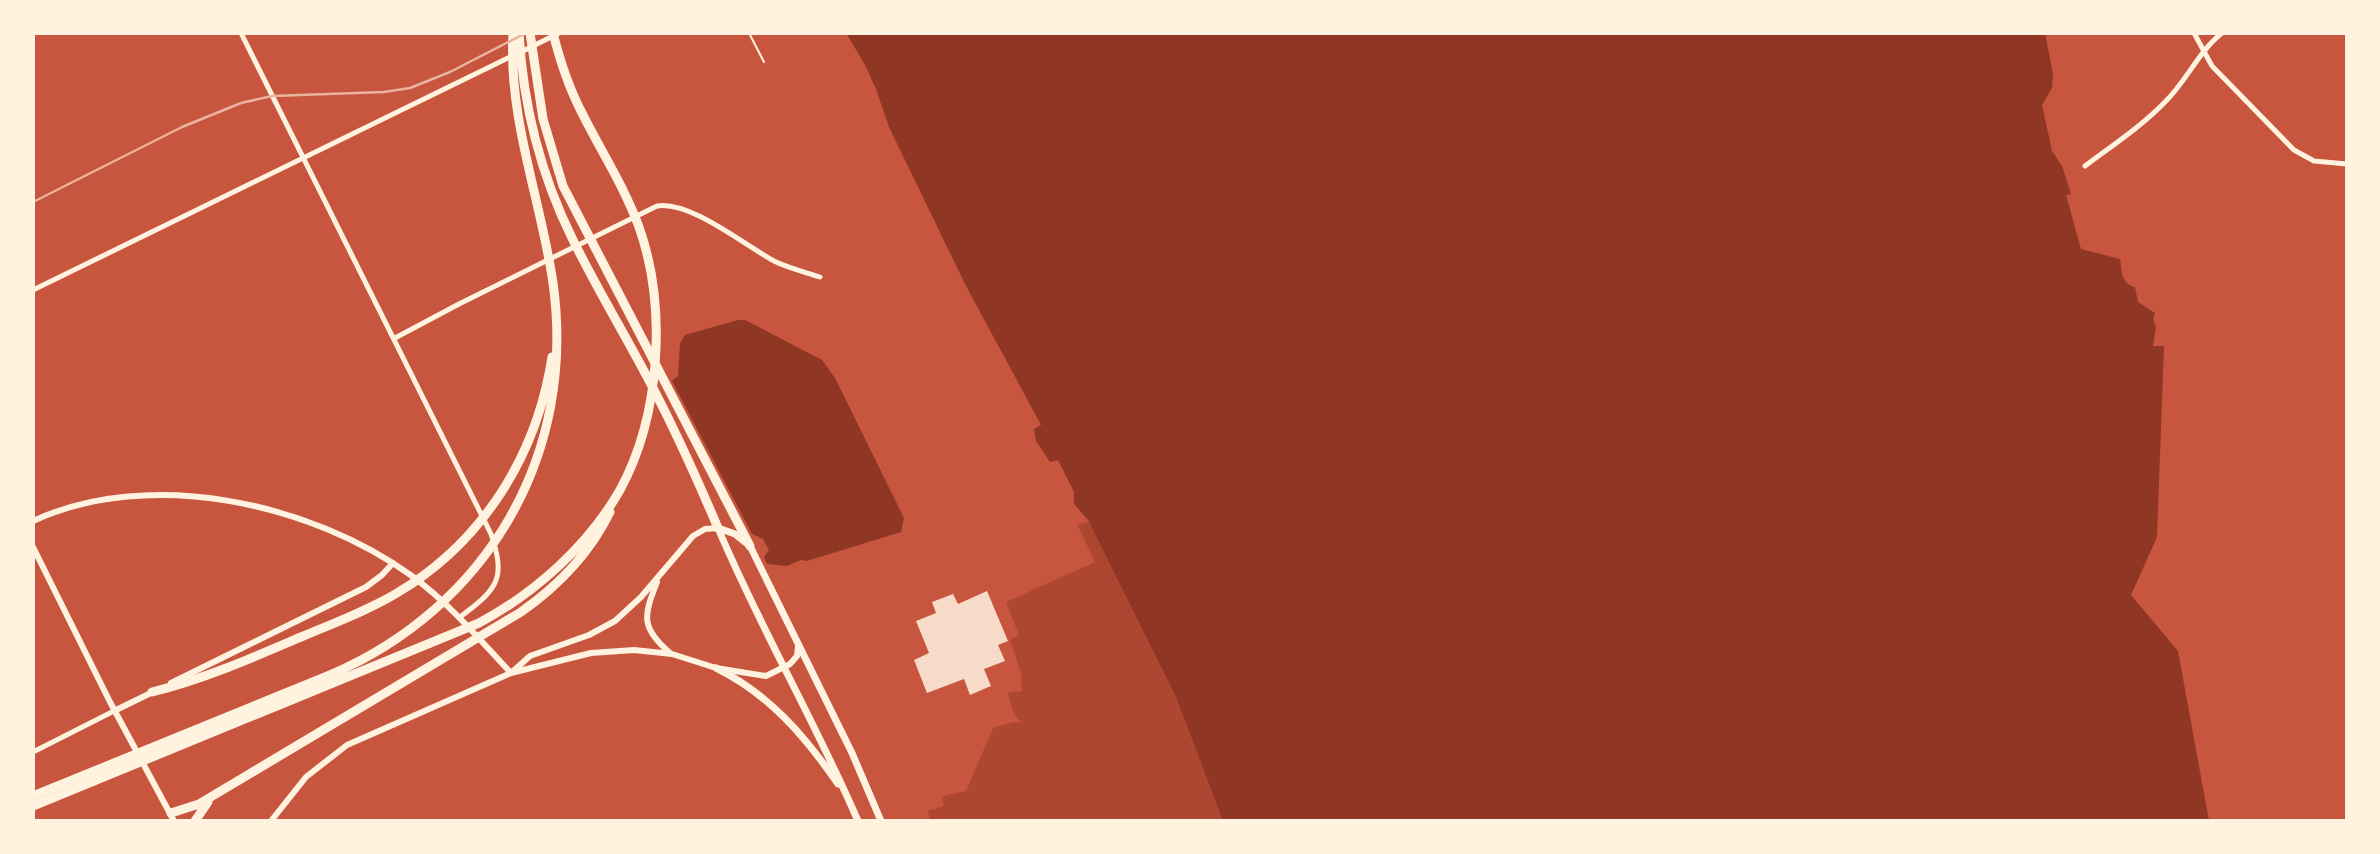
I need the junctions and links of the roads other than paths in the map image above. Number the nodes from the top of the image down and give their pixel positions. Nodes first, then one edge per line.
1 (241, 33) edge
2 (513, 33) edge
3 (519, 33) edge
4 (530, 33) edge
5 (553, 33) edge
6 (559, 33) edge
7 (2194, 33) edge
8 (2222, 33) edge
9 (2203, 52) junction
10 (304, 158) junction
11 (2347, 164) edge
12 (2085, 166) dead end
13 (820, 277) dead end
14 (33, 290) edge
15 (555, 303) junction
16 (395, 338) junction
17 (620, 489) junction
18 (33, 521) edge
19 (718, 528) junction
20 (750, 546) junction
21 (33, 548) edge
22 (393, 563) junction
23 (659, 577) junction
24 (460, 617) junction
25 (798, 644) junction
26 (672, 654) junction
27 (716, 668) junction
28 (783, 669) junction
29 (511, 673) junction
30 (152, 692) junction
31 (114, 711) junction
32 (33, 752) edge
33 (108, 771) junction
34 (217, 794) junction
35 (33, 796) edge
36 (851, 805) junction
37 (33, 806) edge
38 (172, 817) edge
39 (195, 821) edge
40 (271, 821) edge
41 (858, 821) edge
42 (881, 821) edge

1 - 10 street
2 - 15 highway
3 - 19 highway
4 - 20 highway
5 - 17 highway
6 - 10 street
7 - 9 street
8 - 9 street
9 - 11 street
9 - 12 street
10 - 14 street
10 - 16 street
13 - 16 street
15 - 30 highway
15 - 33 highway
16 - 24 street
17 - 33 highway
17 - 34 highway
18 - 22 street
19 - 20 main road
19 - 23 street
19 - 28 main road
20 - 25 main road
21 - 31 street
22 - 24 street
22 - 30 street
23 - 26 street
23 - 29 street
24 - 29 street
25 - 28 street
25 - 42 main road
26 - 27 street
26 - 29 street
27 - 28 street
27 - 36 main road
28 - 36 main road
29 - 40 street
30 - 31 street
31 - 32 street
31 - 38 street
33 - 35 highway
33 - 37 highway
34 - 38 highway
34 - 39 highway
36 - 41 main road

